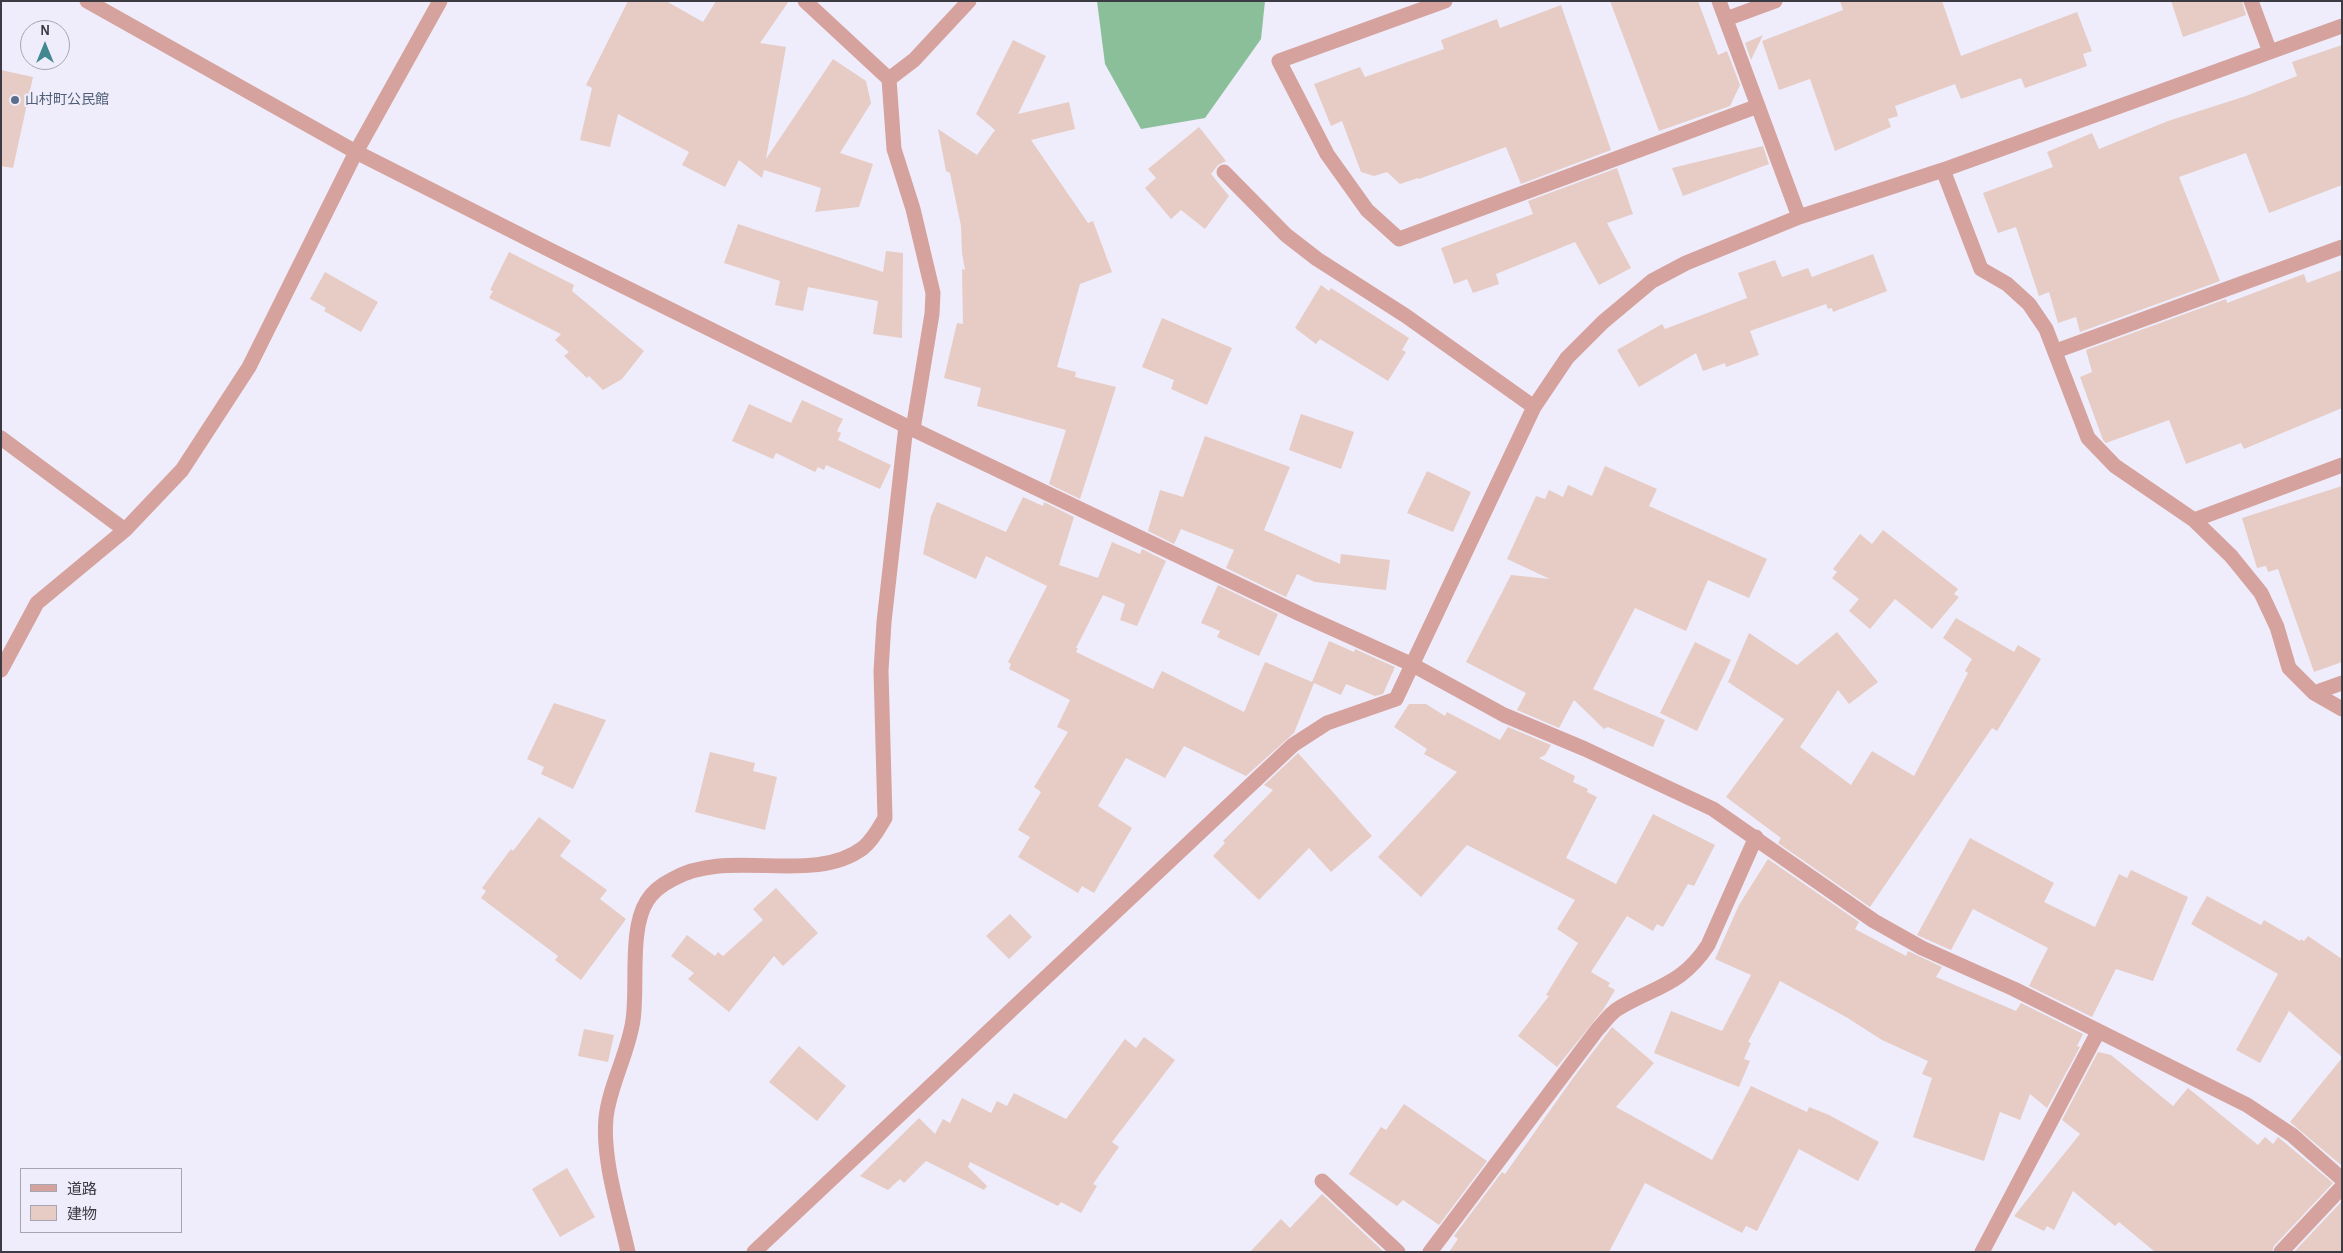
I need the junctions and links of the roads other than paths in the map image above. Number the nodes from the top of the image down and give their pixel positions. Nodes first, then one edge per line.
1 (87, 1) edge
2 (440, 1) edge
3 (804, 1) edge
4 (969, 1) edge
5 (1445, 1) edge
6 (1719, 1) edge
7 (1776, 1) edge
8 (2251, 1) edge
9 (1726, 19) junction
10 (2342, 26) edge
11 (2270, 52) junction
12 (888, 79) junction
13 (1758, 106) junction
14 (356, 152) junction
15 (1943, 170) junction
16 (1224, 172) dead end
17 (1799, 217) junction
18 (2342, 247) edge
19 (2056, 351) junction
20 (1534, 407) junction
21 (909, 427) junction
22 (1, 438) edge
23 (2342, 465) edge
24 (2194, 520) junction
25 (125, 530) junction
26 (1411, 664) junction
27 (1, 670) edge
28 (2342, 683) edge
29 (2314, 693) junction
30 (2342, 709) edge
31 (1756, 837) junction
32 (2098, 1032) junction
33 (2342, 1180) edge
34 (1322, 1181) dead end
35 (2342, 1187) edge
36 (628, 1252) edge
37 (754, 1252) edge
38 (1398, 1252) edge
39 (1430, 1252) edge
40 (1982, 1252) edge
41 (2281, 1252) edge

1 - 14 street
2 - 14 street
3 - 12 street
4 - 12 street
5 - 13 street
6 - 9 street
7 - 9 street
8 - 11 street
9 - 13 street
10 - 11 street
11 - 15 street
12 - 21 street
13 - 17 street
14 - 21 street
14 - 25 street
15 - 17 street
15 - 19 street
16 - 20 street
17 - 20 street
18 - 19 street
19 - 24 street
20 - 26 street
21 - 26 street
21 - 36 street
22 - 25 street
23 - 24 street
24 - 29 street
25 - 27 street
26 - 31 street
26 - 37 street
28 - 29 street
29 - 30 street
31 - 32 street
31 - 39 street
32 - 33 street
32 - 40 street
34 - 38 street
35 - 41 street

